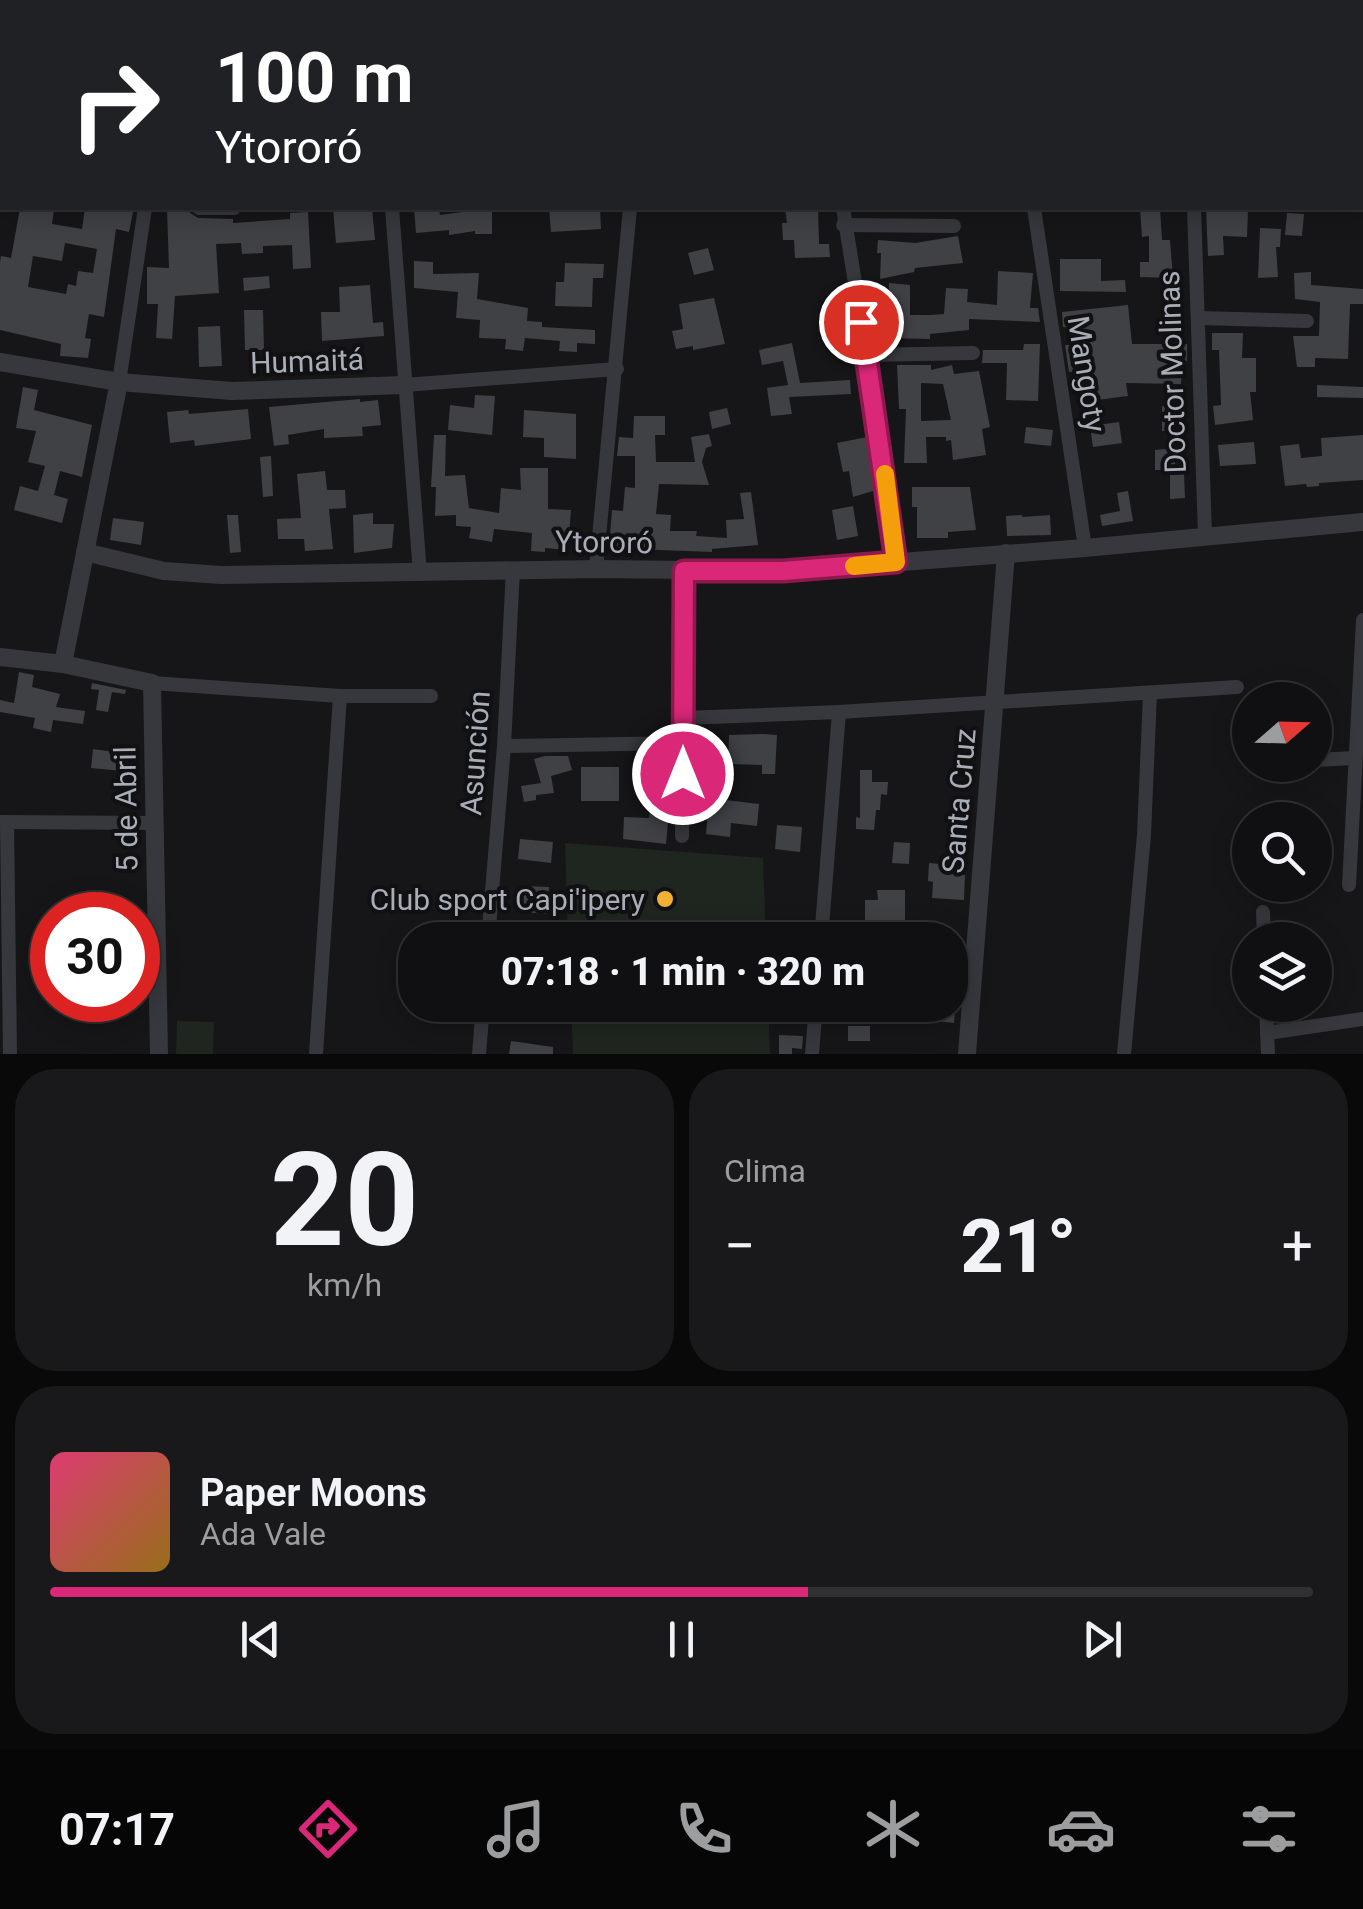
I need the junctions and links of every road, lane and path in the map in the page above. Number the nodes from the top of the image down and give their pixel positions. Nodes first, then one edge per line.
1 (145, 210) edge
2 (392, 210) edge
3 (630, 210) edge
4 (842, 210) edge
5 (1034, 210) edge
6 (1194, 210) edge
7 (843, 225) junction
8 (954, 226) dead end
9 (1199, 318) junction
10 (1307, 321) dead end
11 (973, 353) dead end
12 (867, 355) junction
13 (0, 362) edge
14 (617, 369) junction
15 (119, 382) junction
16 (404, 385) junction
17 (1363, 522) edge
18 (1204, 535) junction
19 (1085, 548) junction
20 (85, 552) junction
21 (1006, 553) junction
22 (896, 562) junction
23 (596, 569) junction
24 (513, 570) junction
25 (684, 571) junction
26 (420, 574) junction
27 (1363, 620) edge
28 (0, 657) edge
29 (63, 664) junction
30 (152, 682) junction
31 (1232, 687) edge
32 (1150, 694) junction
33 (340, 696) junction
34 (431, 696) dead end
35 (994, 701) junction
36 (840, 712) junction
37 (683, 718) junction
38 (683, 743) junction
39 (504, 746) junction
40 (1332, 763) edge
41 (1357, 768) edge
42 (4, 822) edge
43 (153, 823) junction
44 (682, 836) dead end
45 (1349, 885) dead end
46 (1263, 912) dead end
47 (489, 922) edge
48 (822, 922) edge
49 (1263, 922) edge
50 (1363, 1019) edge
51 (482, 1022) edge
52 (815, 1022) edge
53 (1267, 1022) edge
54 (1267, 1032) junction
55 (10, 1054) edge
56 (160, 1054) edge
57 (316, 1054) edge
58 (479, 1054) edge
59 (812, 1054) edge
60 (967, 1054) edge
61 (1124, 1054) edge
62 (1268, 1054) edge

1 - 15 street
2 - 16 street
3 - 14 street
4 - 7 street
5 - 19 street, Mangoty
6 - 9 street, Doctor Molinas
7 - 8 street
7 - 12 street
9 - 10 street
9 - 18 street, Doctor Molinas
11 - 12 street
12 - 22 street
13 - 15 street, Humaitá
14 - 16 street, Humaitá
14 - 23 street
15 - 16 street, Humaitá
15 - 20 street
16 - 26 street
17 - 18 street, Ytororó
18 - 19 street, Ytororó
19 - 21 street, Ytororó
20 - 26 street, Ytororó
20 - 29 street
21 - 22 street, Ytororó
21 - 35 street, Santa Cruz
22 - 25 street, Ytororó
23 - 24 street, Ytororó
23 - 25 street, Ytororó
24 - 26 street, Ytororó
24 - 39 street, Asunción
25 - 37 street
27 - 41 street
28 - 29 street
29 - 30 street
30 - 33 street
30 - 43 street, 5 de Abril
31 - 32 street
32 - 35 street
32 - 61 street
33 - 34 street
33 - 57 street
35 - 36 street
35 - 60 street, Santa Cruz
36 - 37 street
36 - 48 street
37 - 38 street
38 - 39 street
38 - 44 street
39 - 47 street, Asunción
40 - 41 street
41 - 45 street
42 - 43 street
42 - 55 street
43 - 56 street, 5 de Abril
46 - 49 street
50 - 54 street
51 - 58 street
52 - 59 street
53 - 54 street
54 - 62 street

